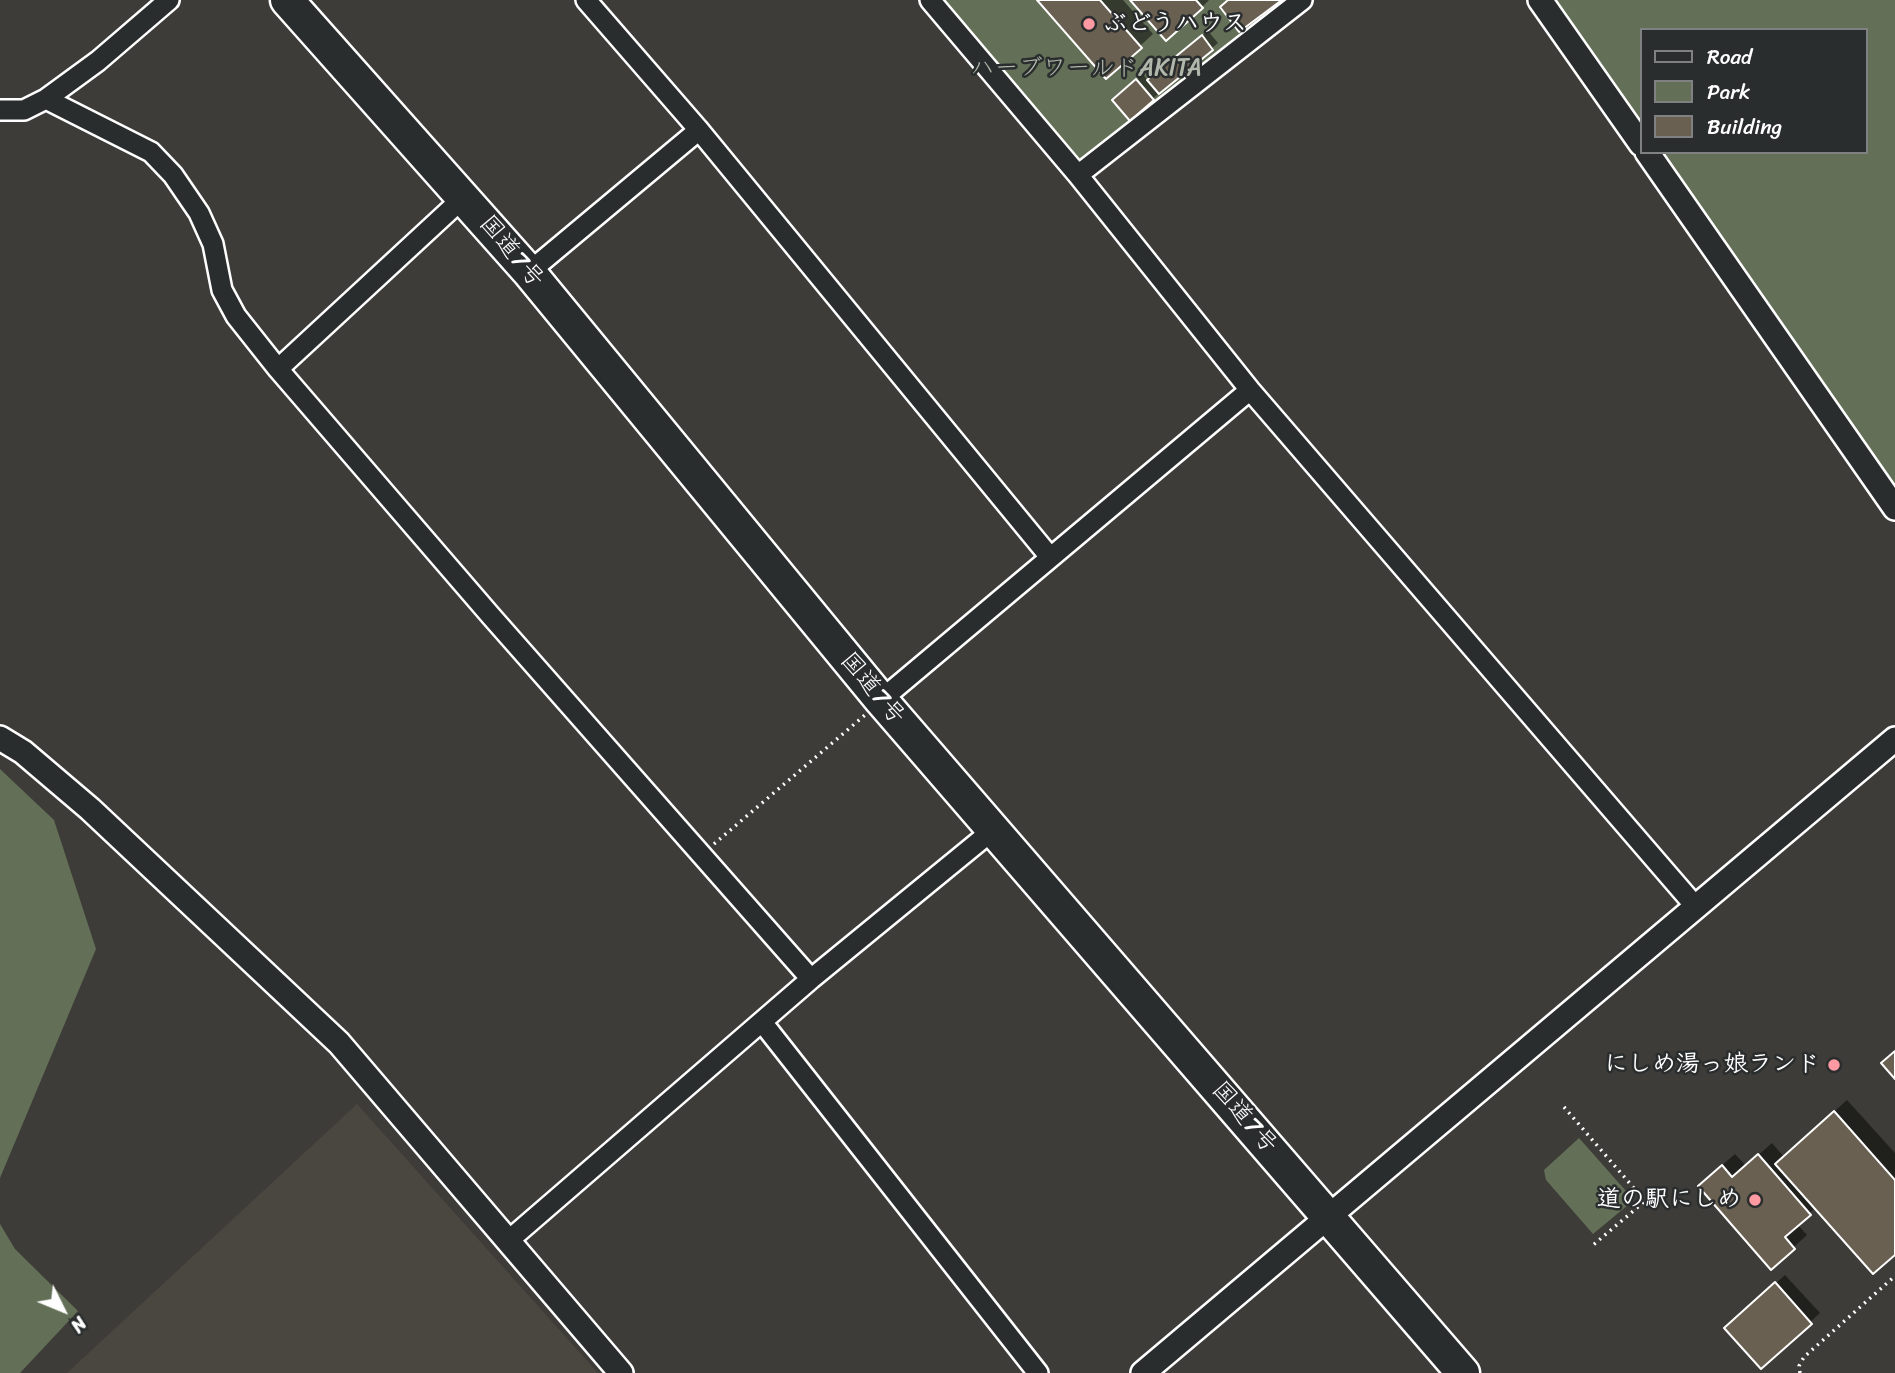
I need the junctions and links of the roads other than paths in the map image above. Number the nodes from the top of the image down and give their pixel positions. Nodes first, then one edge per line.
1 (169, 0) edge
2 (288, 0) edge
3 (586, 0) edge
4 (930, 0) edge
5 (1302, 0) edge
6 (1541, 0) edge
7 (46, 99) junction
8 (0, 110) edge
9 (699, 131) junction
10 (1640, 143) edge
11 (1648, 154) edge
12 (1078, 175) junction
13 (464, 197) junction
14 (529, 272) junction
15 (278, 369) junction
16 (1250, 390) junction
17 (1895, 508) edge
18 (1050, 557) junction
19 (881, 700) junction
20 (0, 738) edge
21 (1895, 739) edge
22 (993, 830) junction
23 (1696, 906) junction
24 (811, 979) junction
25 (761, 1022) junction
26 (1328, 1217) junction
27 (508, 1241) junction
28 (621, 1373) edge
29 (1038, 1373) edge
30 (1143, 1373) edge
31 (1463, 1373) edge

1 - 7 street
2 - 13 highway, 国道7号
3 - 9 street
4 - 12 street
5 - 12 street
6 - 10 street
7 - 8 street
7 - 15 street
9 - 14 street
9 - 18 street
11 - 17 street
12 - 16 street
13 - 14 highway, 国道7号
13 - 15 street
14 - 19 highway, 国道7号
15 - 24 street
16 - 18 street
16 - 23 street
18 - 19 street
19 - 22 highway, 国道7号
20 - 27 street
21 - 23 street
22 - 24 street
22 - 26 highway, 国道7号
23 - 26 street
24 - 25 street
25 - 27 street
25 - 29 street
26 - 30 street
26 - 31 highway, 国道7号
27 - 28 street

